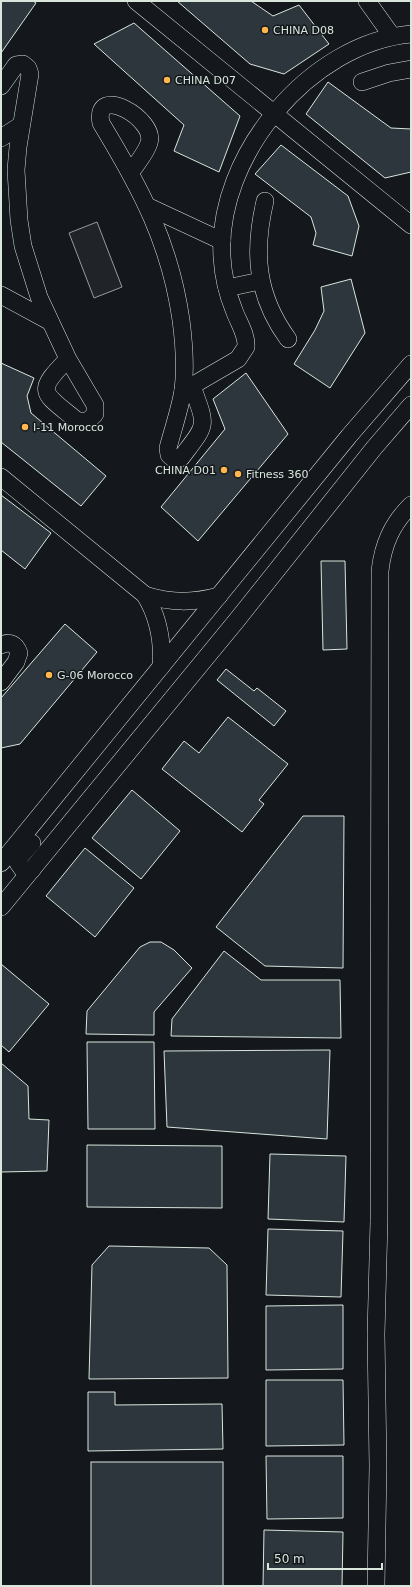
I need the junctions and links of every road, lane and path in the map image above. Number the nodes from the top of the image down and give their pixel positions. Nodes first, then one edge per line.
1 (136, 1) edge
2 (367, 1) edge
3 (411, 34) edge
4 (392, 36) junction
5 (411, 69) edge
6 (362, 82) dead end
7 (1, 86) edge
8 (275, 114) junction
9 (21, 125) junction
10 (1, 138) edge
11 (131, 172) dead end
12 (265, 201) dead end
13 (149, 207) junction
14 (411, 225) edge
15 (222, 241) junction
16 (260, 281) junction
17 (227, 288) junction
18 (1, 295) edge
19 (49, 321) junction
20 (288, 339) dead end
21 (68, 359) dead end
22 (411, 364) edge
23 (411, 405) edge
24 (1, 477) edge
25 (411, 505) edge
26 (145, 595) junction
27 (219, 596) junction
28 (1, 645) edge
29 (161, 667) junction
30 (1, 682) edge
31 (56, 797) junction
32 (1, 863) edge
33 (32, 870) junction
34 (1, 907) edge
35 (376, 1586) edge

1 - 8 street
2 - 4 street
3 - 4 street
4 - 8 street
5 - 6 street
7 - 9 street
8 - 14 street
8 - 15 street
9 - 10 street
9 - 19 street
11 - 13 street
12 - 16 street
13 - 15 street
13 - 17 street
15 - 17 street
16 - 17 street
16 - 20 street
18 - 19 street
19 - 21 street
22 - 27 street
23 - 33 street
24 - 26 street
25 - 35 street
26 - 27 street
26 - 29 street
27 - 29 street
28 - 30 street
29 - 31 street
31 - 32 street
31 - 33 street
33 - 34 street

